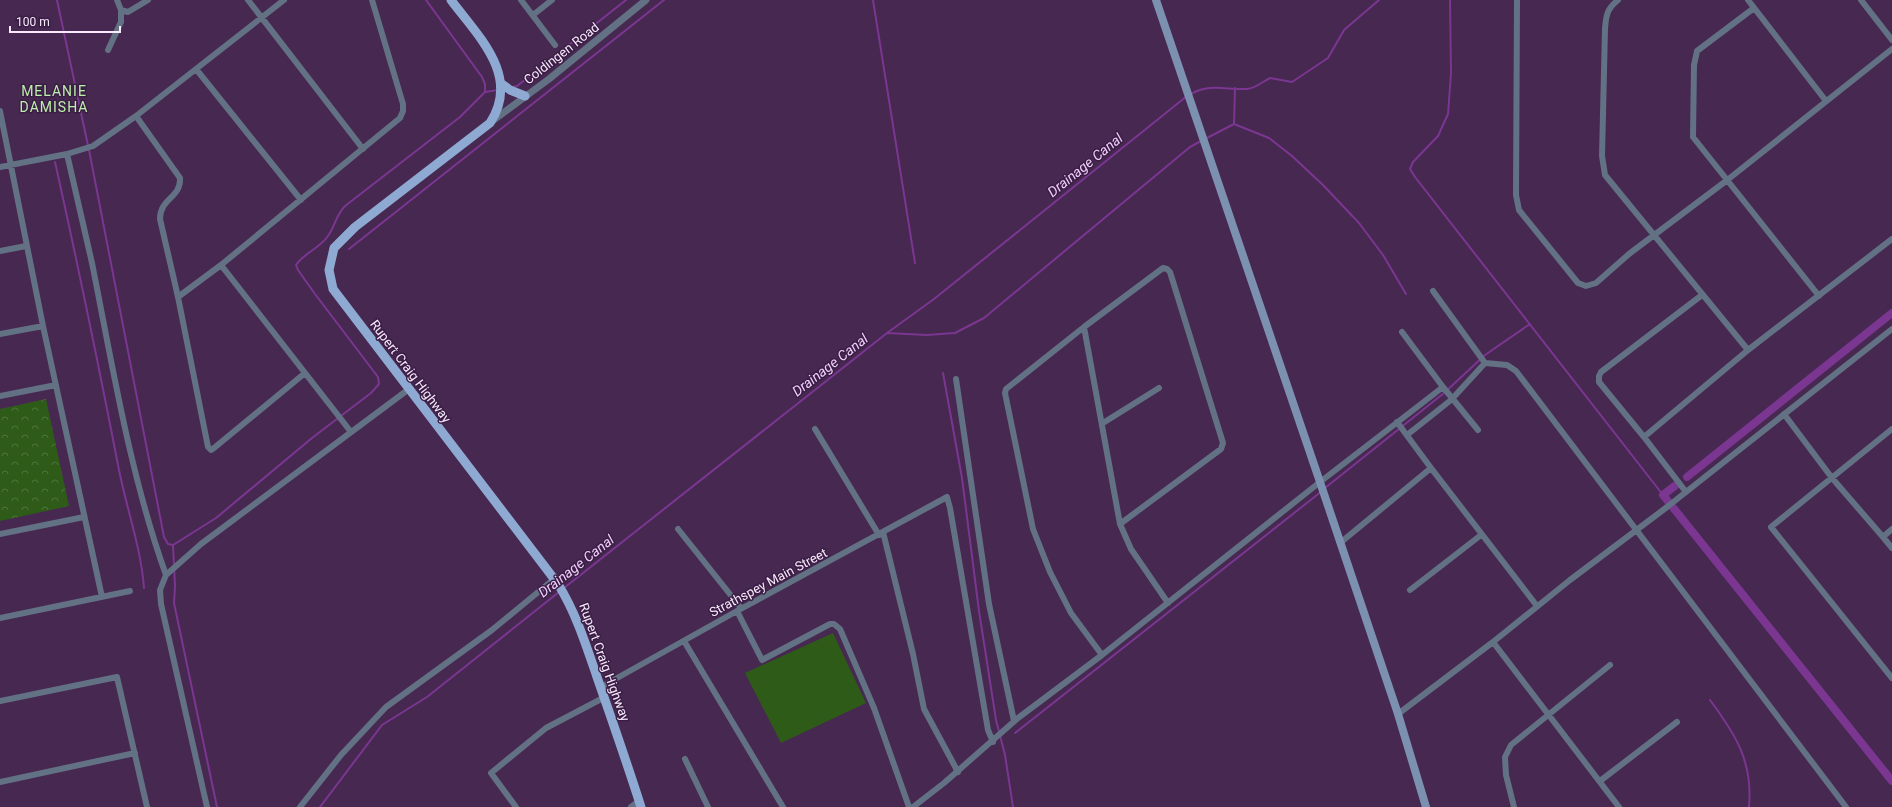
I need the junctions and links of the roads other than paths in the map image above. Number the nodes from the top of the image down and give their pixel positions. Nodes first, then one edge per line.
1 (118, 0) edge
2 (148, 0) edge
3 (248, 0) edge
4 (284, 0) edge
5 (372, 0) edge
6 (451, 0) edge
7 (522, 0) edge
8 (552, 0) edge
9 (646, 0) edge
10 (1156, 0) edge
11 (1517, 0) edge
12 (1618, 0) edge
13 (1748, 0) edge
14 (1861, 0) edge
15 (1754, 8) junction
16 (121, 10) junction
17 (533, 15) junction
18 (261, 18) junction
19 (1892, 40) edge
20 (555, 45) dead end
21 (1892, 49) edge
22 (108, 50) dead end
23 (196, 69) junction
24 (502, 84) junction
25 (525, 96) junction
26 (1826, 101) junction
27 (0, 111) edge
28 (136, 116) junction
29 (490, 123) junction
30 (363, 149) junction
31 (67, 154) junction
32 (11, 165) junction
33 (0, 168) edge
34 (1726, 180) junction
35 (301, 200) junction
36 (1654, 235) junction
37 (1892, 239) edge
38 (26, 246) junction
39 (0, 251) edge
40 (221, 265) junction
41 (1433, 291) dead end
42 (1702, 295) junction
43 (1818, 296) junction
44 (178, 297) junction
45 (43, 326) junction
46 (1084, 327) junction
47 (1892, 329) edge
48 (1402, 332) dead end
49 (0, 334) edge
50 (1748, 350) junction
51 (1485, 363) junction
52 (306, 373) junction
53 (956, 379) dead end
54 (56, 385) junction
55 (1443, 386) junction
56 (1159, 388) dead end
57 (409, 390) junction
58 (0, 396) edge
59 (1452, 398) junction
60 (1784, 414) junction
61 (1397, 422) junction
62 (1103, 423) junction
63 (815, 429) dead end
64 (1892, 429) edge
65 (1478, 430) dead end
66 (351, 432) junction
67 (1407, 435) junction
68 (1644, 437) junction
69 (1431, 468) junction
70 (1832, 478) junction
71 (1320, 482) junction
72 (1686, 492) junction
73 (84, 517) junction
74 (1120, 524) junction
75 (678, 529) dead end
76 (1635, 530) junction
77 (1892, 530) edge
78 (881, 533) junction
79 (0, 534) edge
80 (1481, 535) junction
81 (1883, 537) junction
82 (1340, 543) junction
83 (1892, 548) edge
84 (166, 575) junction
85 (556, 582) junction
86 (1410, 590) dead end
87 (130, 591) dead end
88 (102, 597) junction
89 (1168, 603) junction
90 (1537, 606) junction
91 (739, 609) junction
92 (0, 618) edge
93 (684, 641) junction
94 (1493, 642) junction
95 (1102, 655) junction
96 (1610, 665) dead end
97 (1892, 678) edge
98 (601, 687) junction
99 (605, 697) junction
100 (0, 701) edge
101 (1398, 714) junction
102 (1547, 715) junction
103 (1014, 721) junction
104 (1677, 722) dead end
105 (993, 742) junction
106 (135, 753) junction
107 (685, 759) dead end
108 (958, 772) junction
109 (1600, 781) junction
110 (0, 782) edge
111 (640, 804) edge
112 (147, 807) edge
113 (207, 807) edge
114 (300, 807) edge
115 (516, 807) edge
116 (631, 807) edge
117 (708, 807) edge
118 (783, 807) edge
119 (909, 807) edge
120 (913, 807) edge
121 (1426, 807) edge
122 (1514, 807) edge
123 (1619, 807) edge
124 (1846, 807) edge

1 - 16 street
2 - 16 street
3 - 18 street
4 - 18 street
5 - 30 street
6 - 24 main road, Rupert Craig Highway
7 - 17 street
8 - 17 street
9 - 25 street, Coldingen Road
10 - 71 main road
11 - 36 street
12 - 36 street
13 - 15 street
14 - 19 street
15 - 26 street
15 - 34 street
16 - 22 street
17 - 20 street
18 - 23 street
18 - 30 street
21 - 26 street
23 - 28 street
23 - 35 street
24 - 25 main road
24 - 29 main road, Rupert Craig Highway
25 - 29 street, Coldingen Road
26 - 34 street
27 - 32 street
28 - 31 street
28 - 44 street
29 - 57 main road, Rupert Craig Highway
30 - 35 street
31 - 32 street
31 - 84 street
32 - 33 street
32 - 38 street
34 - 36 street
34 - 43 street
35 - 40 street
36 - 42 street
37 - 43 street
38 - 39 street
38 - 45 street
40 - 44 street
40 - 52 street
41 - 51 street
42 - 50 street
42 - 68 street
43 - 50 street
44 - 52 street
45 - 49 street
45 - 54 street
46 - 62 street
46 - 74 street
46 - 95 street
47 - 60 street
48 - 55 street
50 - 68 street
51 - 59 street
51 - 76 street
52 - 66 street
53 - 103 street
54 - 58 street
54 - 73 street
55 - 59 street
55 - 61 street
56 - 62 street
57 - 66 street
57 - 85 main road, Rupert Craig Highway
59 - 65 street
59 - 67 street
60 - 70 street
60 - 72 street
61 - 67 street
61 - 71 street
62 - 74 street
63 - 78 street
64 - 70 street
66 - 84 street
67 - 69 street
68 - 72 street
69 - 80 street
69 - 82 street
70 - 81 street
70 - 97 street
71 - 82 main road
71 - 89 street
72 - 76 street
73 - 79 street
73 - 88 street
74 - 89 street
75 - 91 street
76 - 90 street
76 - 124 street
77 - 81 street
78 - 91 street, Strathspey Main Street
78 - 105 street, Strathspey Main Street
78 - 108 street
80 - 86 street
80 - 90 street
81 - 83 street
82 - 101 main road
84 - 113 street
85 - 98 main road, Rupert Craig Highway
85 - 114 street
87 - 88 street
88 - 92 street
89 - 95 street
90 - 94 street
91 - 93 street, Strathspey Main Street
91 - 119 street
93 - 98 street, Strathspey Main Street
93 - 118 street
94 - 101 street
94 - 102 street
95 - 103 street
96 - 102 street
98 - 99 main road, Rupert Craig Highway
99 - 111 main road, Rupert Craig Highway
99 - 115 street
100 - 106 street
101 - 121 main road
102 - 109 street
102 - 122 street
103 - 105 street
104 - 109 street
105 - 108 street
106 - 110 street
106 - 112 street
107 - 117 street
108 - 120 street
109 - 123 street
111 - 116 street

